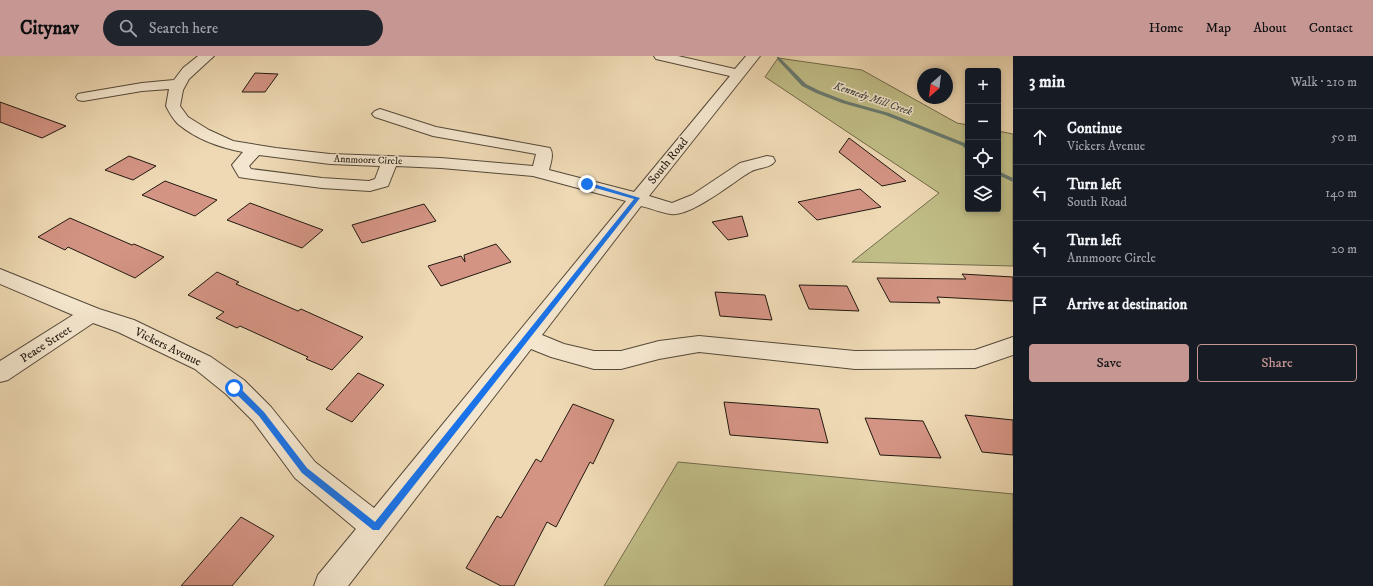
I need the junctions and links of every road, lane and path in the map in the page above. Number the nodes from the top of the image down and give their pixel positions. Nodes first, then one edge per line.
1 (207, 56) edge
2 (661, 56) edge
3 (753, 56) edge
4 (739, 74) junction
5 (178, 84) junction
6 (83, 97) dead end
7 (380, 114) dead end
8 (256, 149) junction
9 (390, 161) junction
10 (767, 161) dead end
11 (540, 173) junction
12 (638, 198) junction
13 (0, 276) edge
14 (92, 314) junction
15 (527, 338) junction
16 (1013, 346) edge
17 (0, 374) edge
18 (376, 527) junction
19 (329, 586) edge

1 - 5 street, Annmoore Circle
2 - 4 street
3 - 4 street, South Road
4 - 12 street, South Road
5 - 6 street
5 - 8 street, Annmoore Circle
7 - 11 street
8 - 9 street, Annmoore Circle
8 - 9 street
9 - 11 street, Annmoore Circle
10 - 12 street, Annmoore Circle
11 - 12 street, Annmoore Circle
12 - 15 street, South Road
13 - 14 street, Vickers Avenue
14 - 17 street, Peace Street
14 - 18 street, Vickers Avenue
15 - 16 street
15 - 18 street, South Road
18 - 19 street, South Road

